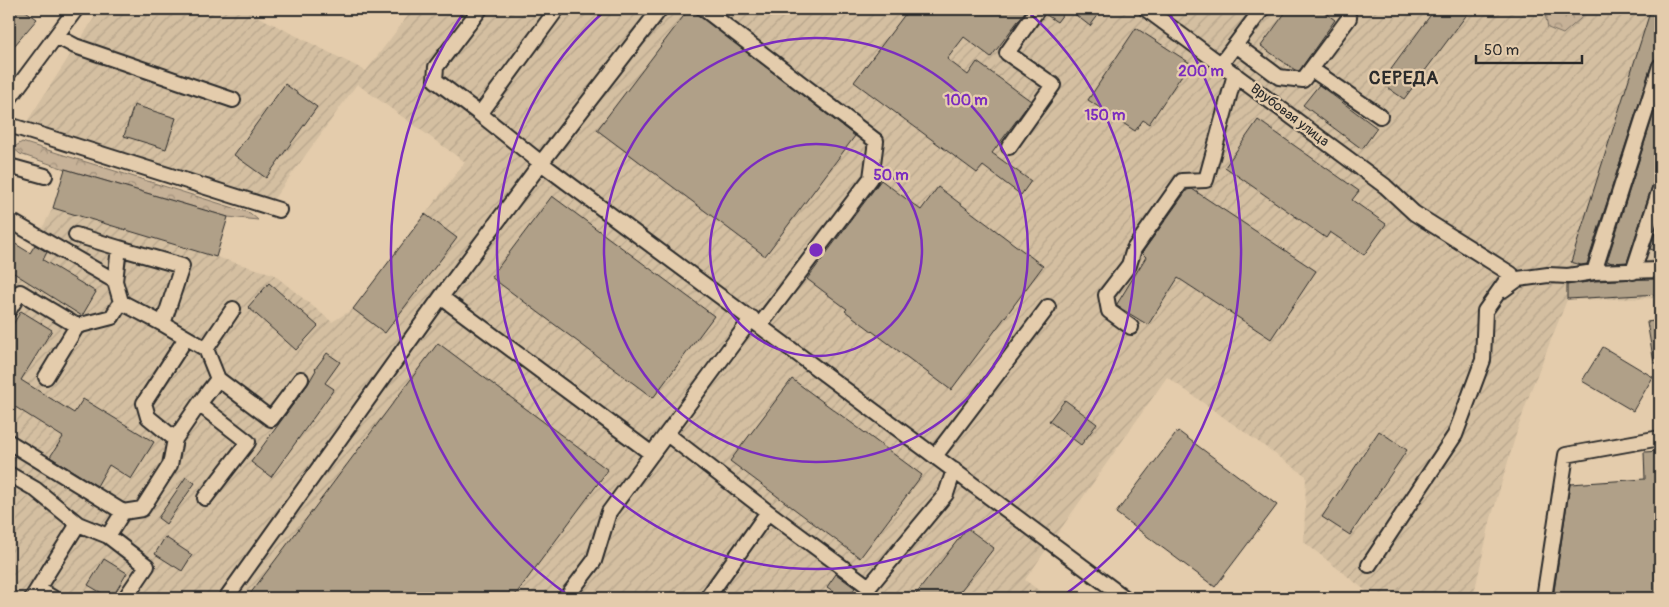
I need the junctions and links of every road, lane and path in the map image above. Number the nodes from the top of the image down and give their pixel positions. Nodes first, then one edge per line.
1 (76, 9) edge
2 (480, 9) edge
3 (557, 9) edge
4 (660, 9) edge
5 (704, 9) edge
6 (1038, 9) edge
7 (1146, 9) edge
8 (1262, 9) edge
9 (1349, 18) dead end
10 (56, 36) junction
11 (1236, 45) junction
12 (1221, 64) junction
13 (1660, 66) edge
14 (1311, 69) junction
15 (1234, 74) junction
16 (9, 99) edge
17 (233, 100) dead end
18 (480, 114) junction
19 (1380, 116) dead end
20 (9, 125) edge
21 (1009, 147) dead end
22 (541, 163) junction
23 (9, 166) edge
24 (46, 176) dead end
25 (1660, 190) edge
26 (279, 210) dead end
27 (9, 220) edge
28 (76, 235) dead end
29 (118, 248) junction
30 (1660, 270) edge
31 (1594, 272) junction
32 (1633, 272) junction
33 (115, 281) junction
34 (1496, 295) junction
35 (441, 297) junction
36 (121, 302) junction
37 (1048, 307) dead end
38 (233, 309) dead end
39 (9, 310) edge
40 (756, 322) junction
41 (163, 324) junction
42 (77, 326) junction
43 (1131, 327) dead end
44 (186, 338) junction
45 (206, 349) junction
46 (46, 377) dead end
47 (218, 379) junction
48 (301, 379) dead end
49 (199, 404) junction
50 (667, 434) junction
51 (1660, 438) edge
52 (175, 439) junction
53 (9, 442) edge
54 (652, 454) junction
55 (935, 456) junction
56 (954, 470) junction
57 (9, 474) edge
58 (205, 498) dead end
59 (123, 512) junction
60 (768, 512) junction
61 (78, 524) junction
62 (108, 536) junction
63 (1369, 565) dead end
64 (35, 594) edge
65 (128, 594) dead end
66 (53, 598) edge
67 (226, 598) edge
68 (566, 598) edge
69 (707, 598) edge
70 (1125, 598) edge
71 (1544, 598) edge

1 - 10 street
2 - 18 street
3 - 18 street
4 - 22 street
5 - 40 street
6 - 21 street
7 - 12 street, Врубовая улица
8 - 11 street
9 - 14 street
10 - 16 street
10 - 17 street
11 - 12 street
11 - 14 street
12 - 15 street, Врубовая улица
13 - 31 street
14 - 19 street
15 - 34 street, Врубовая улица
15 - 43 street
18 - 22 street
20 - 26 street
22 - 35 street
22 - 40 street
23 - 24 street
25 - 32 street
27 - 33 street
28 - 29 street
29 - 33 street
29 - 41 street
30 - 32 street
31 - 32 street
31 - 34 street
33 - 36 street
34 - 63 street
35 - 54 street
35 - 67 street
36 - 41 street
36 - 42 street
37 - 55 street
38 - 45 street
39 - 42 street
40 - 50 street
40 - 55 street
41 - 44 street
42 - 46 street
44 - 45 street
44 - 52 street
45 - 47 street
47 - 48 street
47 - 49 street
49 - 52 street
49 - 58 street
50 - 54 street
50 - 60 street
51 - 71 street
52 - 59 street
53 - 59 street
54 - 68 street
55 - 56 street
56 - 60 street
56 - 70 street
57 - 61 street
59 - 62 street
60 - 69 street
61 - 62 street
61 - 64 street
62 - 65 street
64 - 66 street

